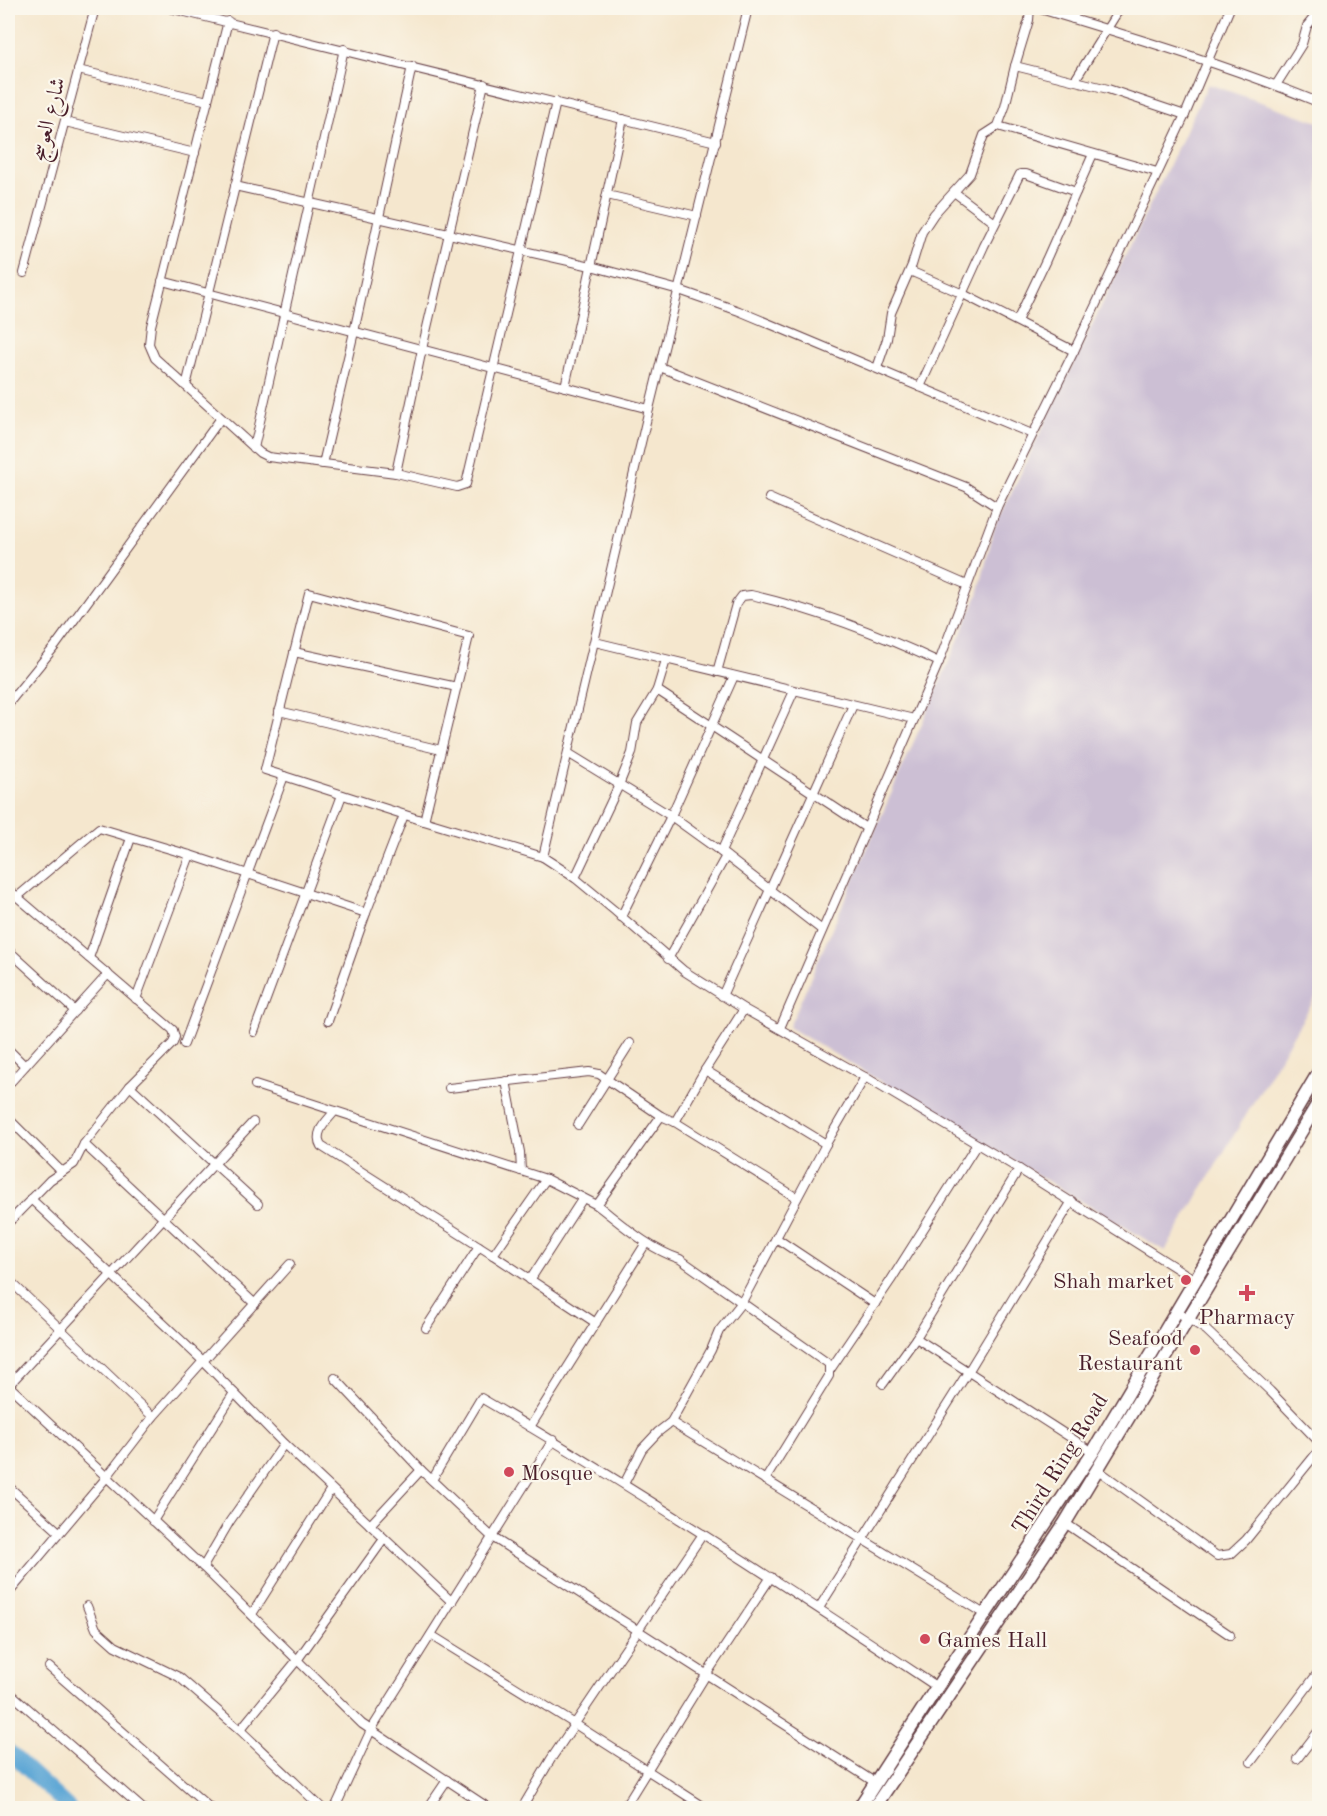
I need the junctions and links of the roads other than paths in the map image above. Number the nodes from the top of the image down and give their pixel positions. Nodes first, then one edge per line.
1 (95, 8) edge
2 (169, 8) edge
3 (748, 8) edge
4 (1030, 8) edge
5 (1037, 8) edge
6 (1076, 8) edge
7 (1120, 8) edge
8 (1230, 8) edge
9 (1320, 10) edge
10 (1073, 19) junction
11 (228, 21) junction
12 (1107, 29) junction
13 (273, 32) junction
14 (344, 49) junction
15 (1208, 62) junction
16 (412, 66) junction
17 (1015, 66) junction
18 (78, 70) junction
19 (1075, 80) junction
20 (484, 84) junction
21 (1276, 85) junction
22 (1318, 100) edge
23 (208, 101) junction
24 (556, 102) junction
25 (1185, 115) junction
26 (623, 119) junction
27 (65, 122) junction
28 (998, 126) junction
29 (716, 142) junction
30 (195, 153) junction
31 (1093, 154) junction
32 (1157, 172) junction
33 (235, 186) junction
34 (954, 192) junction
35 (1076, 192) junction
36 (608, 195) junction
37 (309, 202) junction
38 (698, 216) junction
39 (380, 218) junction
40 (995, 223) junction
41 (450, 235) junction
42 (521, 251) junction
43 (591, 266) junction
44 (910, 271) junction
45 (24, 273) dead end
46 (162, 281) junction
47 (679, 290) junction
48 (209, 293) junction
49 (963, 294) junction
50 (284, 313) junction
51 (1017, 321) junction
52 (354, 332) junction
53 (422, 349) junction
54 (1074, 351) junction
55 (660, 367) junction
56 (494, 368) junction
57 (877, 368) junction
58 (186, 386) junction
59 (565, 387) junction
60 (920, 387) junction
61 (649, 409) junction
62 (221, 418) junction
63 (1032, 434) junction
64 (254, 448) junction
65 (323, 464) junction
66 (396, 473) junction
67 (769, 498) dead end
68 (997, 507) junction
69 (967, 585) junction
70 (595, 642) junction
71 (294, 652) junction
72 (666, 660) junction
73 (939, 662) junction
74 (717, 672) junction
75 (734, 676) junction
76 (457, 687) junction
77 (657, 690) junction
78 (794, 690) junction
79 (8, 704) edge
80 (853, 705) junction
81 (279, 711) junction
82 (914, 719) junction
83 (713, 726) junction
84 (441, 750) junction
85 (568, 753) junction
86 (762, 758) junction
87 (284, 776) junction
88 (619, 785) junction
89 (813, 792) junction
90 (342, 795) junction
91 (404, 815) junction
92 (671, 816) junction
93 (424, 821) junction
94 (866, 828) junction
95 (131, 838) junction
96 (724, 854) junction
97 (190, 855) junction
98 (543, 857) junction
99 (247, 874) junction
100 (574, 878) junction
101 (8, 889) edge
102 (769, 889) junction
103 (305, 892) junction
104 (17, 897) junction
105 (366, 913) junction
106 (621, 917) junction
107 (822, 930) junction
108 (8, 950) edge
109 (89, 958) junction
110 (668, 959) junction
111 (108, 974) junction
112 (722, 996) junction
113 (136, 999) junction
114 (744, 1009) junction
115 (75, 1011) junction
116 (328, 1021) dead end
117 (780, 1028) junction
118 (254, 1032) dead end
119 (630, 1043) dead end
120 (184, 1044) dead end
121 (8, 1049) edge
122 (25, 1066) junction
123 (705, 1070) junction
124 (1320, 1070) edge
125 (865, 1077) junction
126 (506, 1081) junction
127 (607, 1081) junction
128 (8, 1085) edge
129 (255, 1085) dead end
130 (130, 1086) junction
131 (450, 1088) dead end
132 (1320, 1100) edge
133 (335, 1111) junction
134 (661, 1116) junction
135 (8, 1118) edge
136 (253, 1122) dead end
137 (675, 1122) junction
138 (578, 1125) dead end
139 (84, 1144) junction
140 (826, 1144) junction
141 (977, 1144) junction
142 (215, 1163) junction
143 (1019, 1168) junction
144 (520, 1171) junction
145 (62, 1172) junction
146 (546, 1179) junction
147 (582, 1198) junction
148 (797, 1198) junction
149 (31, 1199) junction
150 (1072, 1201) junction
151 (258, 1204) dead end
152 (597, 1205) junction
153 (164, 1220) junction
154 (8, 1223) edge
155 (776, 1238) junction
156 (646, 1244) junction
157 (479, 1246) junction
158 (493, 1255) junction
159 (290, 1264) dead end
160 (113, 1275) junction
161 (8, 1279) edge
162 (530, 1280) junction
163 (1195, 1280) junction
164 (742, 1302) junction
165 (255, 1304) junction
166 (875, 1304) junction
167 (1176, 1311) junction
168 (1189, 1318) junction
169 (596, 1323) junction
170 (426, 1328) dead end
171 (62, 1329) junction
172 (916, 1338) junction
173 (203, 1361) junction
174 (830, 1370) junction
175 (968, 1372) junction
176 (335, 1378) dead end
177 (883, 1384) dead end
178 (8, 1386) edge
179 (234, 1393) junction
180 (153, 1417) junction
181 (671, 1422) junction
182 (530, 1427) junction
183 (553, 1440) junction
184 (1320, 1443) edge
185 (284, 1444) junction
186 (1320, 1449) edge
187 (1093, 1452) junction
188 (421, 1470) junction
189 (1098, 1470) junction
190 (106, 1478) junction
191 (432, 1480) junction
192 (765, 1480) junction
193 (624, 1484) junction
194 (8, 1486) edge
195 (331, 1489) junction
196 (153, 1521) junction
197 (1065, 1523) junction
198 (370, 1525) junction
199 (59, 1532) junction
200 (703, 1534) junction
201 (492, 1537) junction
202 (384, 1539) junction
203 (862, 1539) junction
204 (203, 1567) junction
205 (771, 1577) junction
206 (8, 1592) edge
207 (452, 1602) junction
208 (87, 1606) dead end
209 (819, 1608) junction
210 (252, 1614) junction
211 (986, 1615) junction
212 (638, 1631) junction
213 (431, 1635) junction
214 (1230, 1635) dead end
215 (298, 1659) junction
216 (49, 1667) dead end
217 (1320, 1670) edge
218 (706, 1674) junction
219 (937, 1687) junction
220 (8, 1690) edge
221 (575, 1724) junction
222 (1320, 1729) edge
223 (240, 1730) junction
224 (371, 1730) junction
225 (1297, 1759) dead end
226 (1251, 1762) dead end
227 (647, 1770) junction
228 (447, 1780) junction
229 (876, 1783) junction
230 (8, 1805) edge
231 (11, 1809) edge
232 (142, 1809) edge
233 (210, 1809) edge
234 (322, 1809) edge
235 (335, 1809) edge
236 (428, 1809) edge
237 (489, 1809) edge
238 (522, 1809) edge
239 (624, 1809) edge
240 (706, 1809) edge
241 (859, 1809) edge
242 (874, 1809) edge

1 - 18 street, شارع العوسج
2 - 11 street
3 - 29 street
4 - 17 street
5 - 10 street
6 - 10 street
7 - 12 street
8 - 15 street
9 - 21 street
10 - 12 street
11 - 13 street
11 - 23 street
12 - 15 street
12 - 19 street
13 - 14 street
13 - 33 street
14 - 16 street
14 - 37 street
15 - 21 street
15 - 25 street
16 - 20 street
16 - 39 street
17 - 19 street
17 - 28 street
18 - 23 street
18 - 27 street, شارع العوسج
19 - 25 street
20 - 24 street
20 - 41 street
21 - 22 street
23 - 30 street
24 - 26 street
24 - 42 street
25 - 32 street
26 - 29 street
26 - 36 street
27 - 30 street
27 - 45 street, شارع العوسج
28 - 31 street
28 - 34 street
29 - 38 street
30 - 46 street
31 - 32 street
31 - 35 street
32 - 54 street
33 - 37 street
33 - 48 street
34 - 40 street
34 - 44 street
35 - 40 street
35 - 51 street
36 - 38 street
36 - 43 street
37 - 39 street
37 - 50 street
38 - 47 street
39 - 41 street
39 - 52 street
40 - 49 street
41 - 42 street
41 - 53 street
42 - 43 street
42 - 56 street
43 - 47 street
43 - 59 street
44 - 49 street
44 - 57 street
46 - 48 street
46 - 58 street
47 - 55 street
47 - 57 street
48 - 50 street
48 - 58 street
49 - 51 street
49 - 60 street
50 - 52 street
50 - 64 street
51 - 54 street
52 - 53 street
52 - 65 street
53 - 56 street
53 - 66 street
54 - 63 street
55 - 61 street
55 - 68 street
56 - 59 street
56 - 66 street
57 - 60 street
58 - 62 street
59 - 61 street
60 - 63 street
61 - 70 street
62 - 64 street
62 - 79 street
63 - 68 street
64 - 65 street
65 - 66 street
67 - 69 street
68 - 69 street
69 - 73 street
70 - 72 street
70 - 85 street
71 - 76 street
71 - 76 street
71 - 81 street
72 - 74 street
72 - 77 street
73 - 74 street
73 - 82 street
74 - 75 street
75 - 78 street
75 - 83 street
76 - 84 street
77 - 83 street
77 - 88 street
78 - 80 street
78 - 86 street
80 - 82 street
80 - 89 street
81 - 84 street
81 - 87 street
82 - 94 street
83 - 86 street
83 - 92 street
84 - 93 street
85 - 88 street
85 - 98 street
86 - 89 street
86 - 96 street
87 - 90 street
87 - 99 street
88 - 92 street
88 - 100 street
89 - 94 street
89 - 102 street
90 - 91 street
90 - 103 street
91 - 93 street
91 - 105 street
92 - 96 street
92 - 106 street
93 - 98 street
94 - 107 street
95 - 97 street
95 - 104 street
95 - 109 street
96 - 102 street
96 - 110 street
97 - 99 street
97 - 113 street
98 - 100 street
99 - 103 street
99 - 120 street
100 - 106 street
101 - 104 street
102 - 107 street
102 - 112 street
103 - 105 street
103 - 118 street
104 - 109 street
105 - 116 street
106 - 110 street
107 - 117 street
108 - 115 street
109 - 111 street
110 - 112 street
111 - 113 street
111 - 115 street
112 - 114 street
113 - 130 street
114 - 117 street
114 - 123 street
115 - 122 street
117 - 125 street
119 - 127 street
121 - 122 street
122 - 128 street
123 - 137 street
123 - 140 street
124 - 163 main road, Third Ring Road
125 - 140 street
125 - 141 street
126 - 127 street
126 - 131 street
126 - 144 street
127 - 134 street
127 - 138 street
129 - 133 street
130 - 139 street
130 - 142 street
132 - 168 main road
133 - 144 street
133 - 157 street
134 - 137 street
134 - 152 street
135 - 145 street
136 - 142 street
137 - 148 street
139 - 145 street
139 - 153 street
140 - 148 street
141 - 143 street
141 - 166 street
142 - 151 street
142 - 153 street
143 - 150 street
143 - 172 street
144 - 146 street
145 - 149 street
146 - 147 street
146 - 158 street
147 - 152 street
147 - 162 street
148 - 155 street
149 - 154 street
149 - 160 street
150 - 163 street
150 - 175 street
152 - 156 street
153 - 160 street
153 - 165 street
155 - 164 street
155 - 166 street
156 - 164 street
156 - 169 street
157 - 158 street
157 - 170 street
158 - 162 street
159 - 165 street
160 - 171 street
160 - 173 street
161 - 171 street
162 - 169 street
163 - 167 main road, Third Ring Road
164 - 174 street
164 - 181 street
165 - 173 street
166 - 174 street
167 - 168 street
167 - 187 main road, Third Ring Road
168 - 184 street
168 - 189 main road
169 - 182 street
171 - 178 street
171 - 180 street
172 - 175 street
172 - 177 street
173 - 179 street
173 - 180 street
174 - 192 street
175 - 187 street
175 - 203 street
176 - 188 street
178 - 190 street
179 - 185 street
179 - 196 street
180 - 190 street
181 - 192 street
181 - 193 street
182 - 183 street
182 - 191 street
183 - 193 street
183 - 201 street
185 - 195 street
185 - 204 street
186 - 189 street
187 - 211 main road, Third Ring Road
188 - 191 street
188 - 198 street
189 - 197 main road
190 - 196 street
190 - 199 street
191 - 201 street
192 - 203 street
193 - 200 street
194 - 199 street
195 - 198 street
195 - 210 street
196 - 204 street
197 - 214 street
197 - 242 main road
198 - 202 street
199 - 206 street
200 - 205 street
200 - 212 street
201 - 207 street
201 - 212 street
202 - 207 street
202 - 215 street
203 - 209 street
203 - 211 street
204 - 210 street
205 - 209 street
205 - 218 street
207 - 213 street
208 - 223 street
209 - 219 street
210 - 215 street
211 - 219 main road, Third Ring Road
212 - 218 street
212 - 221 street
213 - 221 street
213 - 224 street
215 - 223 street
215 - 224 street
216 - 233 street
217 - 226 street
218 - 227 street
218 - 229 street
219 - 229 main road, Third Ring Road
220 - 232 street
221 - 227 street
221 - 238 street
222 - 225 street
223 - 234 street
224 - 228 street
224 - 235 street
227 - 239 street
227 - 240 street
228 - 236 street
228 - 237 street
229 - 241 main road, Third Ring Road
230 - 231 main road

